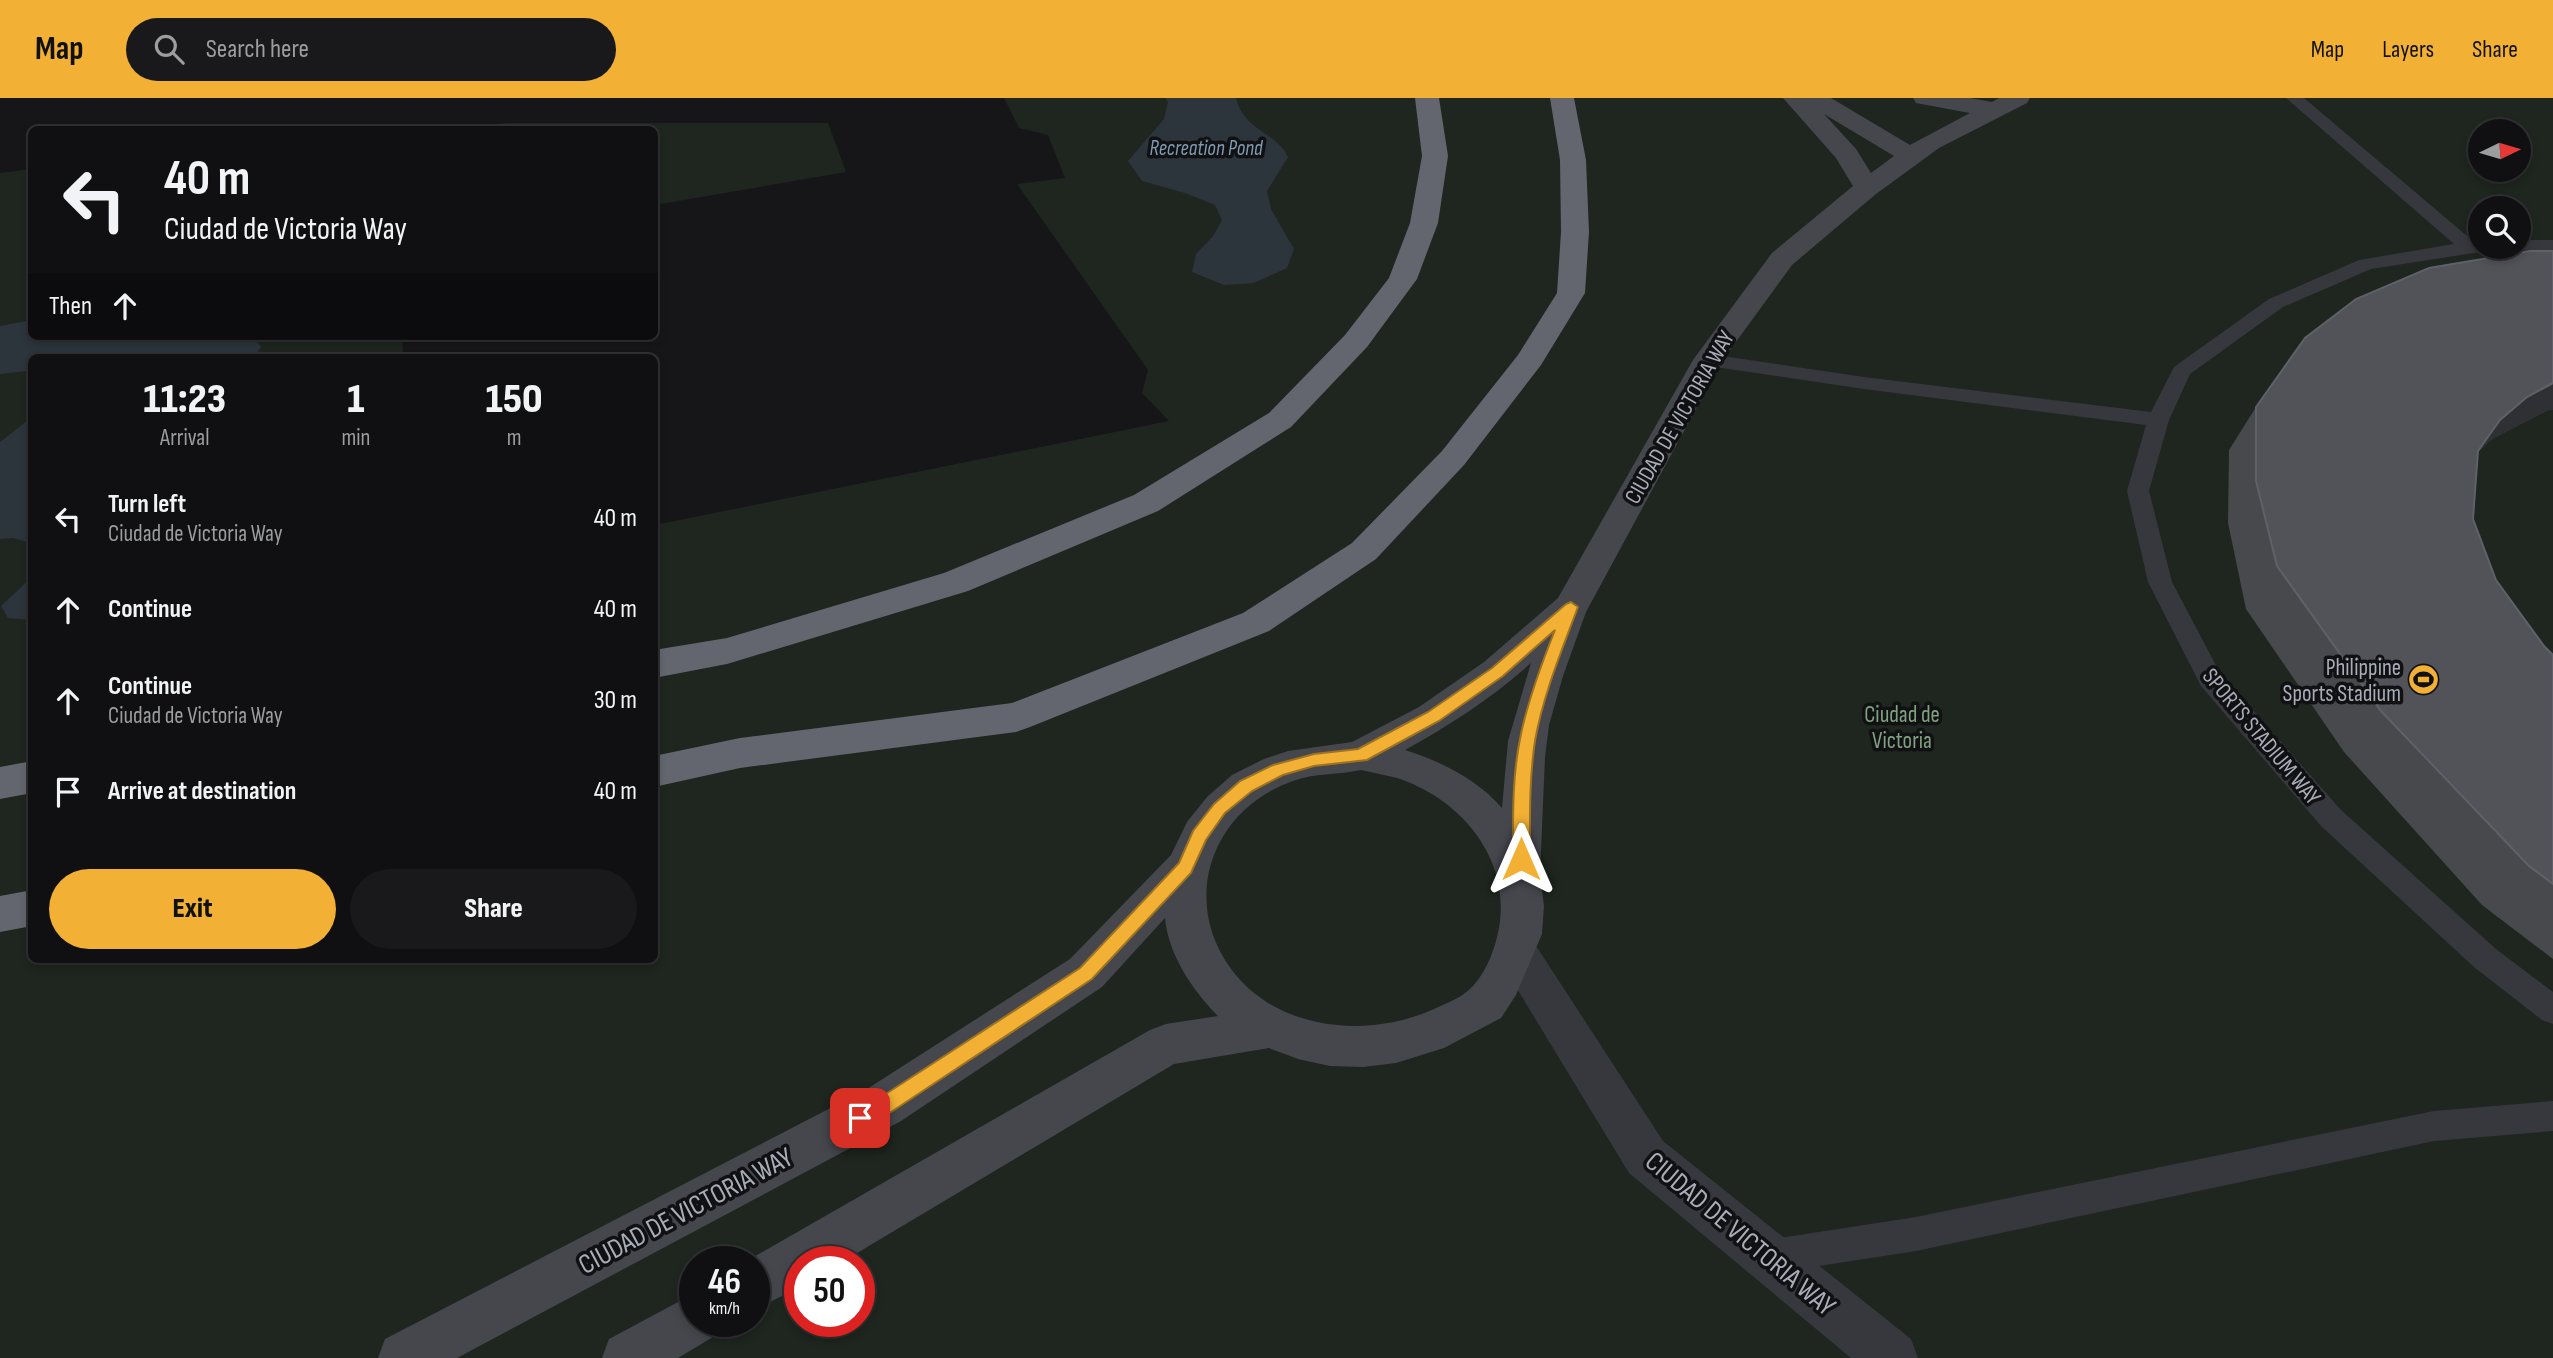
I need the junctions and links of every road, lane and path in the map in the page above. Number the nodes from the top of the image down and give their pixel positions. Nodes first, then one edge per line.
1 (1427, 98) edge
2 (1562, 98) edge
3 (1795, 98) edge
4 (1814, 98) edge
5 (1859, 98) edge
6 (1925, 98) edge
7 (2018, 98) edge
8 (2294, 98) edge
9 (1993, 109) junction
10 (1921, 150) junction
11 (1867, 188) junction
12 (2468, 242) edge
13 (2531, 246) edge
14 (2553, 246) edge
15 (2468, 247) edge
16 (1708, 360) junction
17 (2158, 420) junction
18 (1571, 607) junction
19 (658, 663) edge
20 (1361, 755) junction
21 (658, 771) edge
22 (28, 778) edge
23 (0, 783) edge
24 (1185, 868) junction
25 (1521, 880) junction
26 (28, 909) edge
27 (0, 914) edge
28 (1516, 951) junction
29 (2553, 1010) edge
30 (1269, 1028) junction
31 (2553, 1116) edge
32 (1767, 1257) junction
33 (770, 1276) edge
34 (679, 1328) edge
35 (404, 1358) edge
36 (628, 1358) edge
37 (1892, 1358) edge

1 - 19 highway
2 - 21 highway
3 - 11 main road
4 - 10 main road
5 - 10 main road
6 - 9 main road
7 - 9 main road, CIUDAD DE VICTORIA WAY
8 - 12 lane
9 - 10 main road, CIUDAD DE VICTORIA WAY
10 - 11 main road, CIUDAD DE VICTORIA WAY
11 - 16 main road, CIUDAD DE VICTORIA WAY
13 - 14 lane
15 - 17 lane, SPORTS STADIUM WAY
16 - 17 lane
16 - 18 main road, CIUDAD DE VICTORIA WAY
17 - 29 lane, SPORTS STADIUM WAY
18 - 20 main road, CIUDAD DE VICTORIA WAY
18 - 25 main road
20 - 24 main road
20 - 25 main road
22 - 23 highway
24 - 30 main road
24 - 35 main road, CIUDAD DE VICTORIA WAY
25 - 28 main road
26 - 27 highway
28 - 30 main road
28 - 32 street, CIUDAD DE VICTORIA WAY
30 - 33 main road
31 - 32 lane
32 - 37 street, CIUDAD DE VICTORIA WAY
34 - 36 main road

